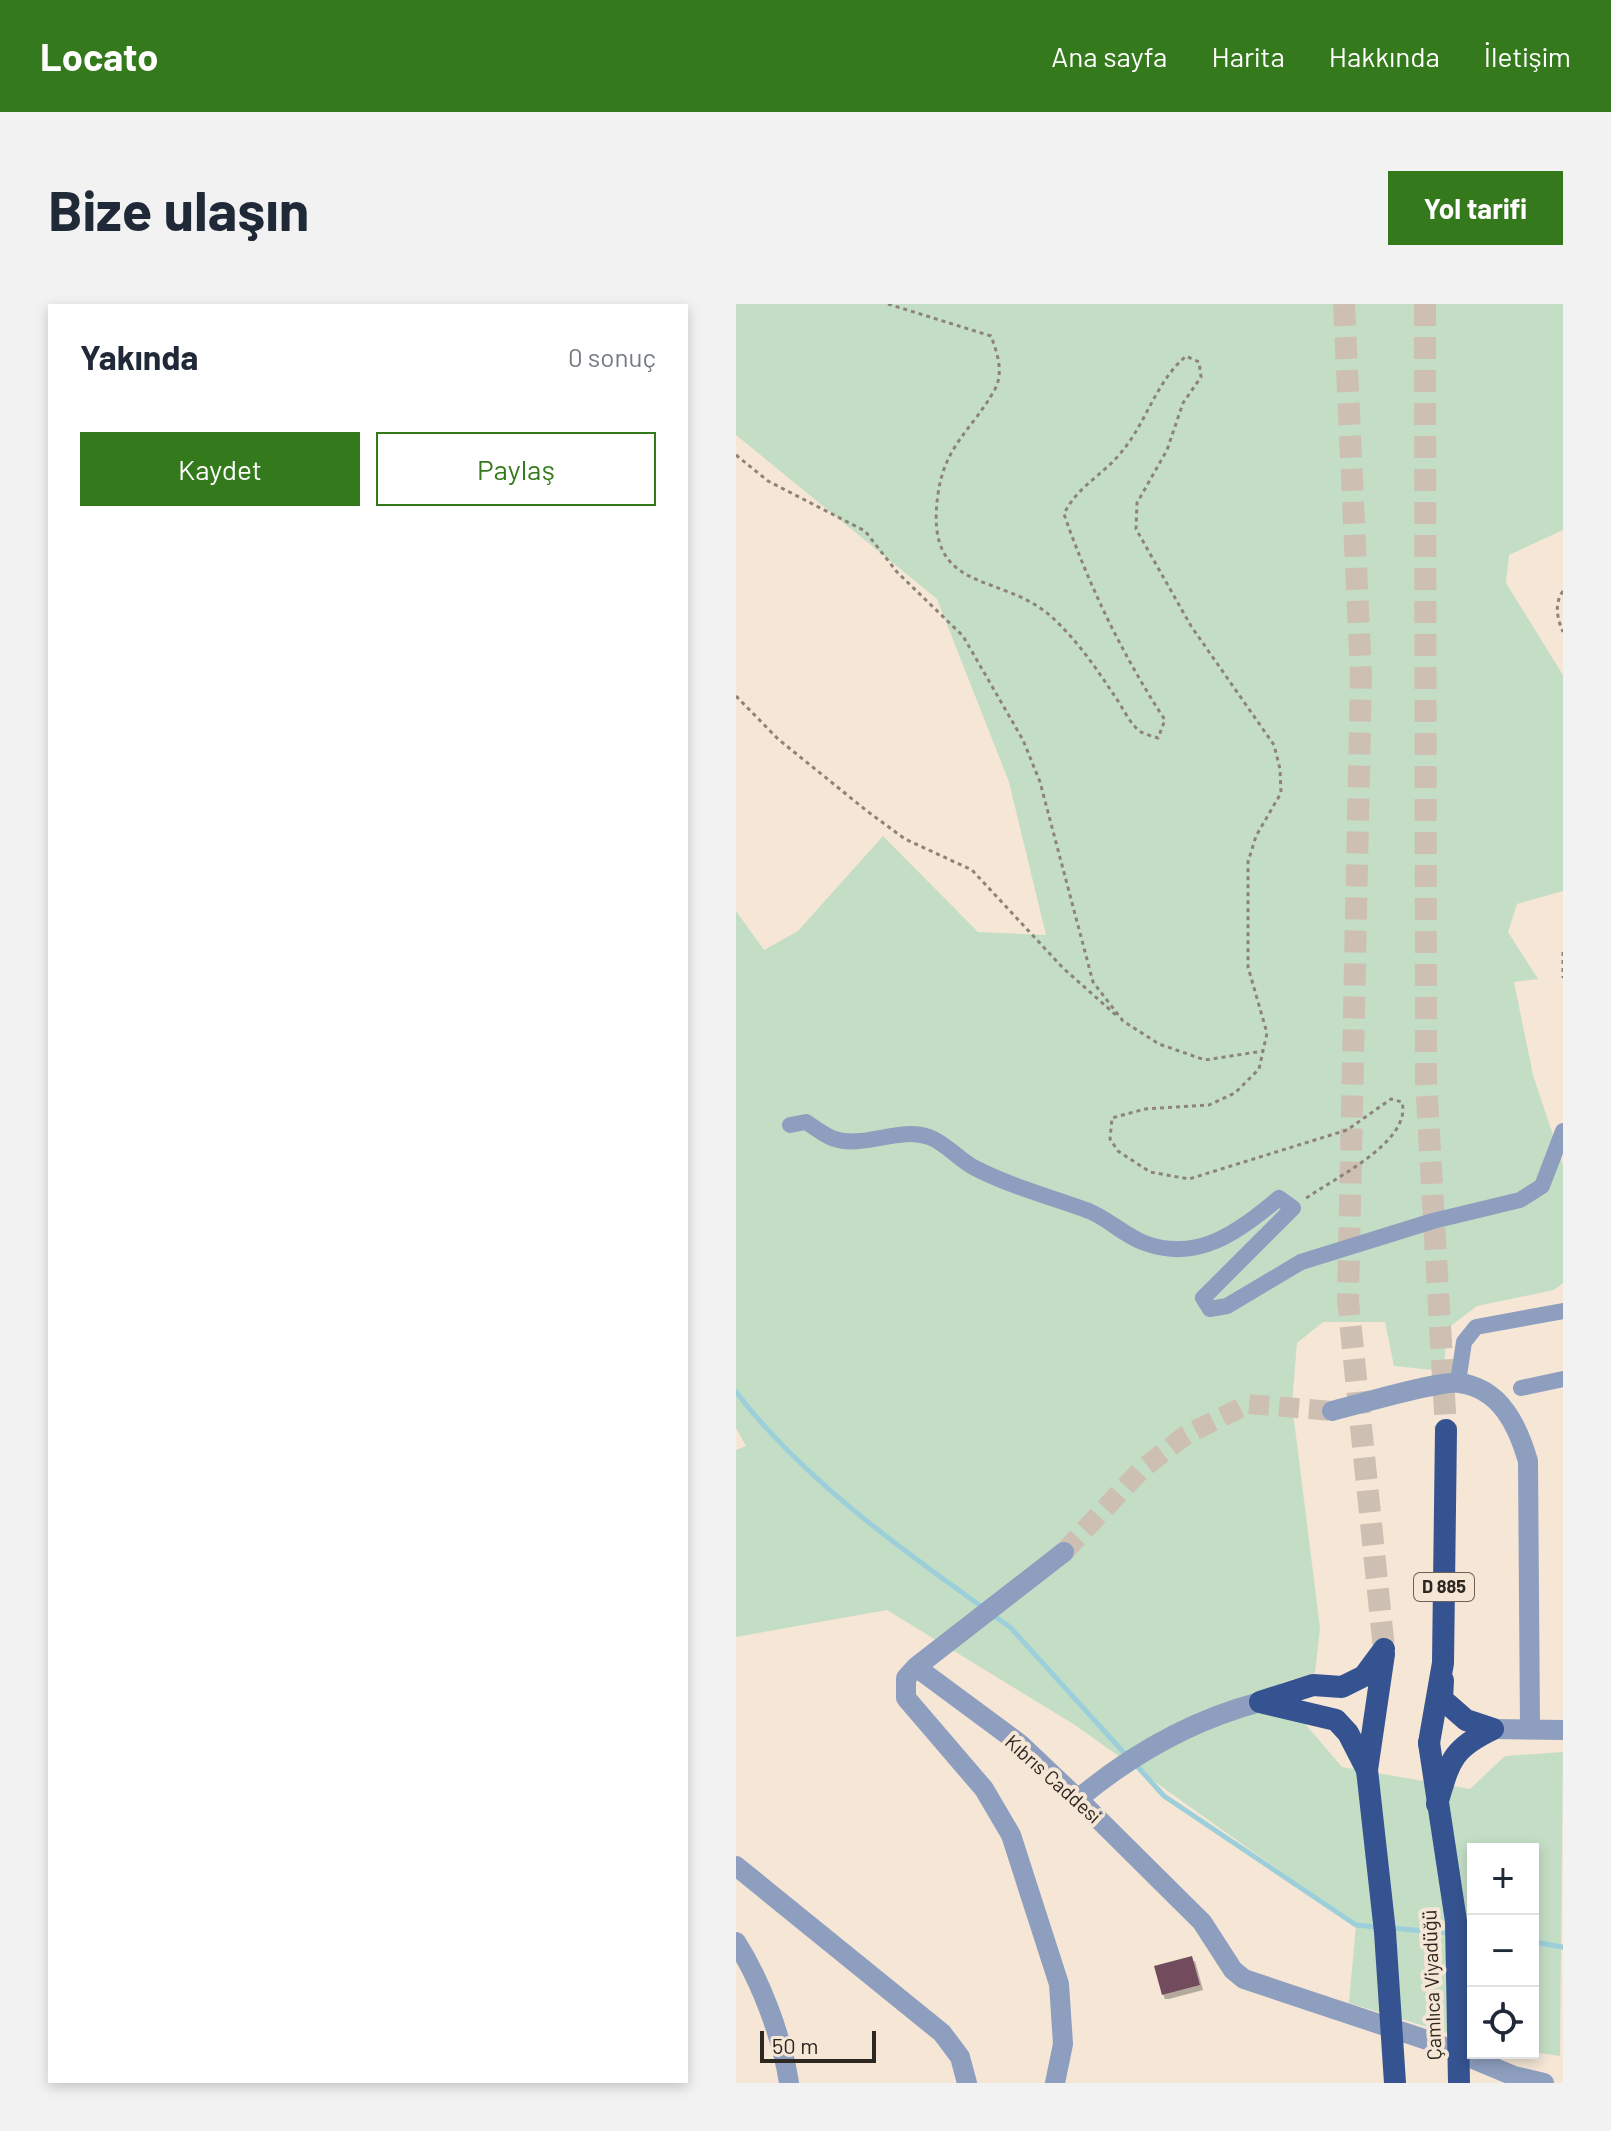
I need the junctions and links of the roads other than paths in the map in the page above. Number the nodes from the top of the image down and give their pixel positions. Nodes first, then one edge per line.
1 (790, 1125) dead end
2 (1563, 1131) edge
3 (1563, 1311) edge
4 (1563, 1379) edge
5 (1458, 1382) junction
6 (1521, 1388) dead end
7 (1332, 1411) tunnel mouth
8 (1446, 1430) tunnel mouth
9 (1064, 1552) tunnel mouth
10 (922, 1662) junction
11 (1443, 1663) junction
12 (1260, 1702) junction
13 (1493, 1729) junction
14 (1530, 1729) junction
15 (1563, 1730) edge
16 (1367, 1770) junction
17 (1078, 1799) junction
18 (1437, 1804) junction
19 (736, 1866) edge
20 (736, 1942) edge
21 (789, 2083) edge
22 (967, 2083) edge
23 (1055, 2083) edge
24 (1395, 2083) edge
25 (1459, 2083) edge
26 (1544, 2083) edge

1 - 2 street
3 - 5 street
4 - 6 street
5 - 7 street
5 - 14 street
8 - 11 highway, D 885
9 - 10 street
10 - 17 street, Kıbrıs Caddesi
10 - 23 street
11 - 13 highway
11 - 18 highway, Çamlıca Viyadüğü / D 885, bridge
12 - 16 highway
12 - 16 highway
12 - 17 street
13 - 14 street
13 - 18 highway
14 - 15 street
16 - 24 highway, Çamlıca Viyadüğü, bridge
17 - 26 street, Kıbrıs Caddesi
18 - 25 highway, Çamlıca Viyadüğü / D 885, bridge
19 - 22 street
20 - 21 street

